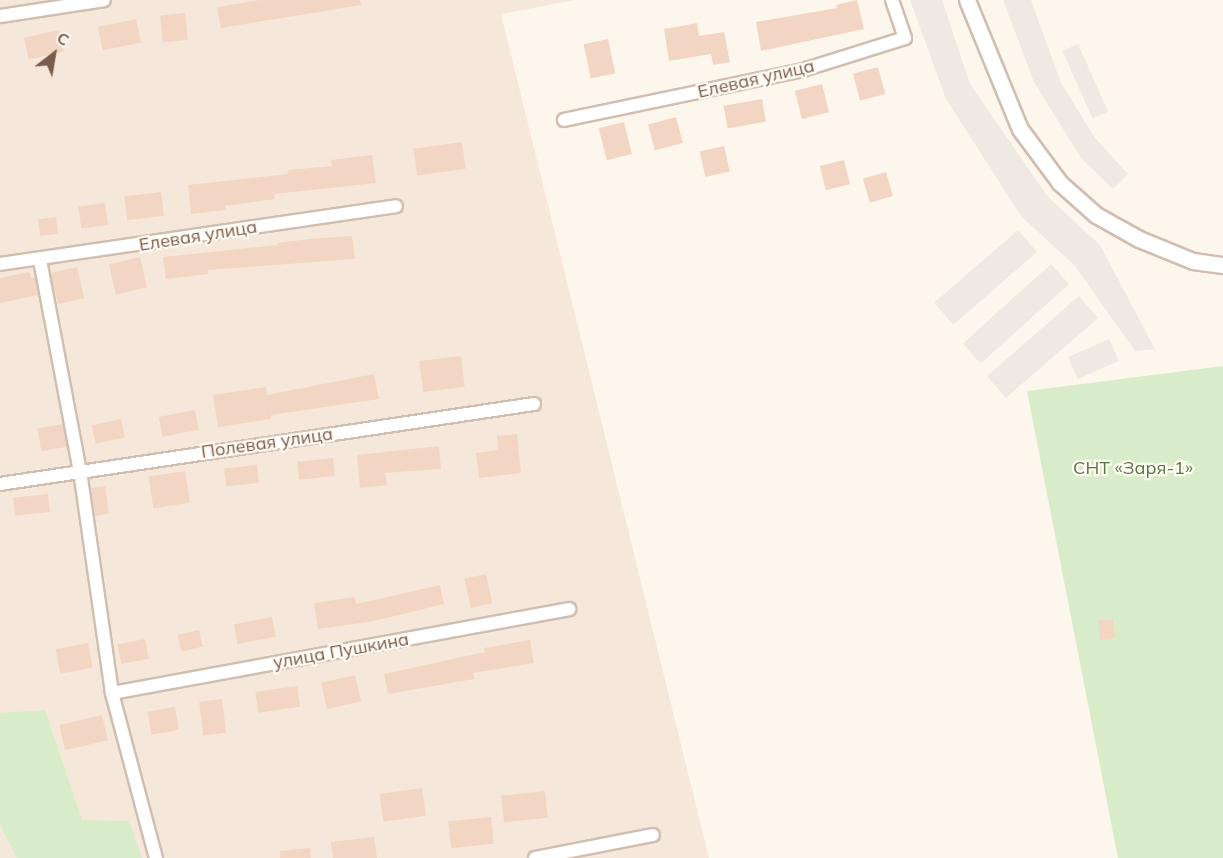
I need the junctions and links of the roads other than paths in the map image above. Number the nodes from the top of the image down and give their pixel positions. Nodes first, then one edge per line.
1 (104, 0) edge
2 (892, 0) edge
3 (967, 0) edge
4 (0, 16) edge
5 (564, 120) dead end
6 (396, 206) dead end
7 (40, 260) junction
8 (0, 263) edge
9 (1223, 265) edge
10 (534, 404) dead end
11 (80, 471) junction
12 (0, 484) edge
13 (569, 609) dead end
14 (112, 693) junction
15 (653, 835) dead end
16 (156, 858) edge
17 (535, 858) edge

1 - 4 street
2 - 5 street, Елевая улица
3 - 9 street
6 - 7 street, Елевая улица
7 - 8 street, Елевая улица
7 - 11 street
10 - 11 street, Полевая улица
11 - 12 street, Полевая улица
11 - 14 street
13 - 14 street, улица Пушкина
14 - 16 street
15 - 17 street

